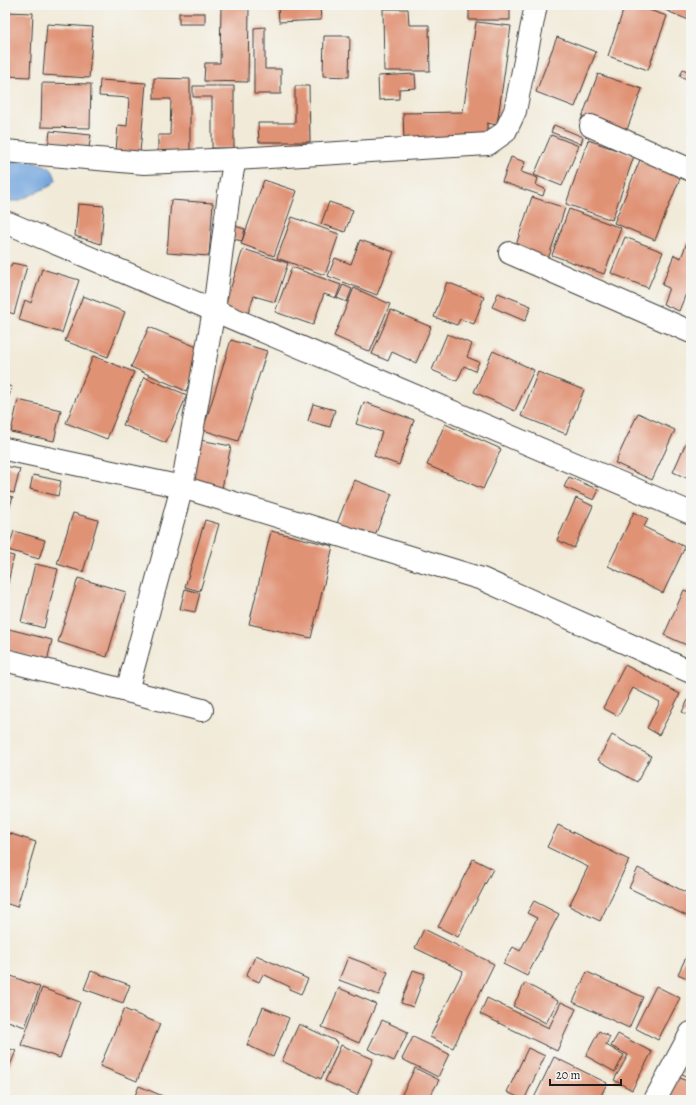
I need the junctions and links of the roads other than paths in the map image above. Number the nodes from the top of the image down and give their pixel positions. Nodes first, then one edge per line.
1 (536, 5) edge
2 (591, 126) dead end
3 (5, 151) edge
4 (235, 159) junction
5 (691, 170) edge
6 (8, 223) dead end
7 (510, 254) dead end
8 (214, 310) junction
9 (691, 332) edge
10 (5, 449) edge
11 (182, 487) junction
12 (691, 513) edge
13 (5, 660) edge
14 (691, 672) edge
15 (127, 691) junction
16 (202, 710) dead end
17 (691, 1033) edge
18 (654, 1100) edge

1 - 4 street
2 - 5 street
3 - 4 street
4 - 8 street
6 - 8 street
7 - 9 street
8 - 11 street
8 - 12 street
10 - 11 street
11 - 14 street
11 - 15 street
13 - 15 street
15 - 16 street
17 - 18 street

